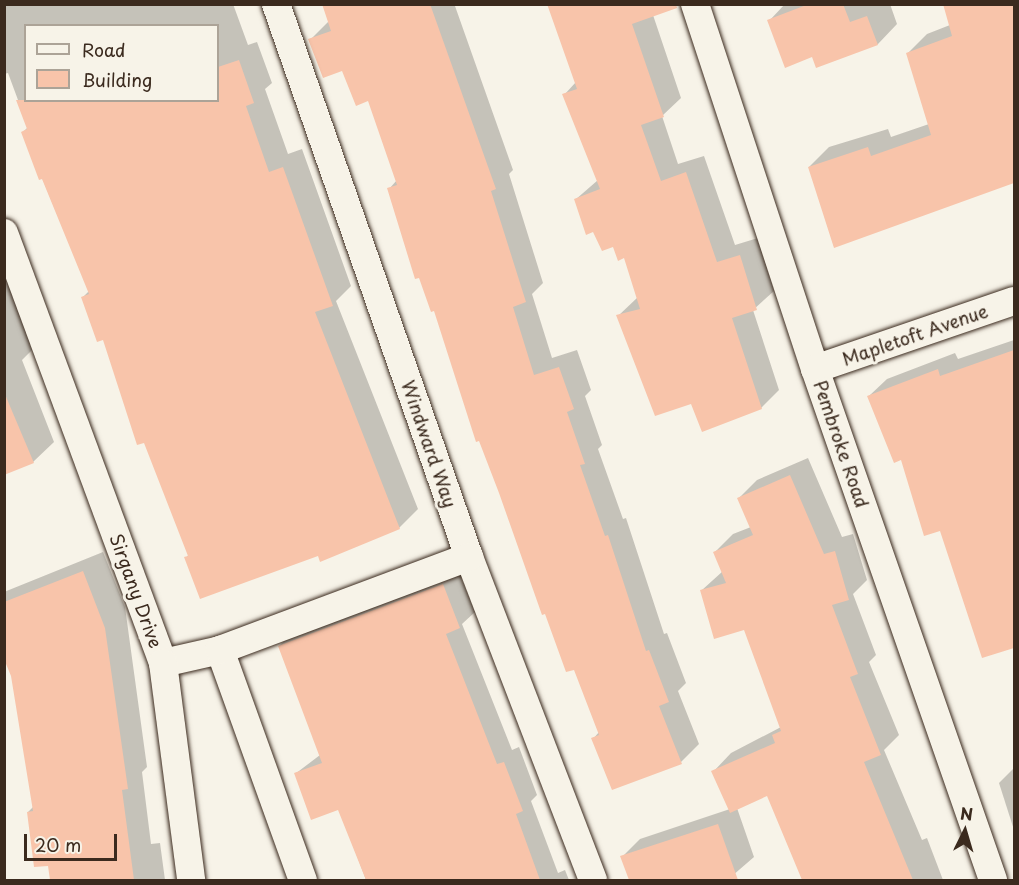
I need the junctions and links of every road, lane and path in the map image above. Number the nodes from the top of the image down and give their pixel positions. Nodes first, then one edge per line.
1 (276, 4) edge
2 (695, 4) edge
3 (4, 233) edge
4 (1014, 301) edge
5 (815, 369) junction
6 (469, 558) junction
7 (220, 650) junction
8 (163, 663) junction
9 (191, 880) edge
10 (303, 880) edge
11 (592, 880) edge
12 (993, 880) edge

1 - 6 street, Windward Way
2 - 5 street, Pembroke Road
3 - 8 street, Sirgany Drive
4 - 5 street, Mapletoft Avenue
5 - 12 street, Pembroke Road
6 - 7 street, Sirgany Drive
6 - 11 street, Windward Way
7 - 8 street, Sirgany Drive
7 - 10 street
8 - 9 street

